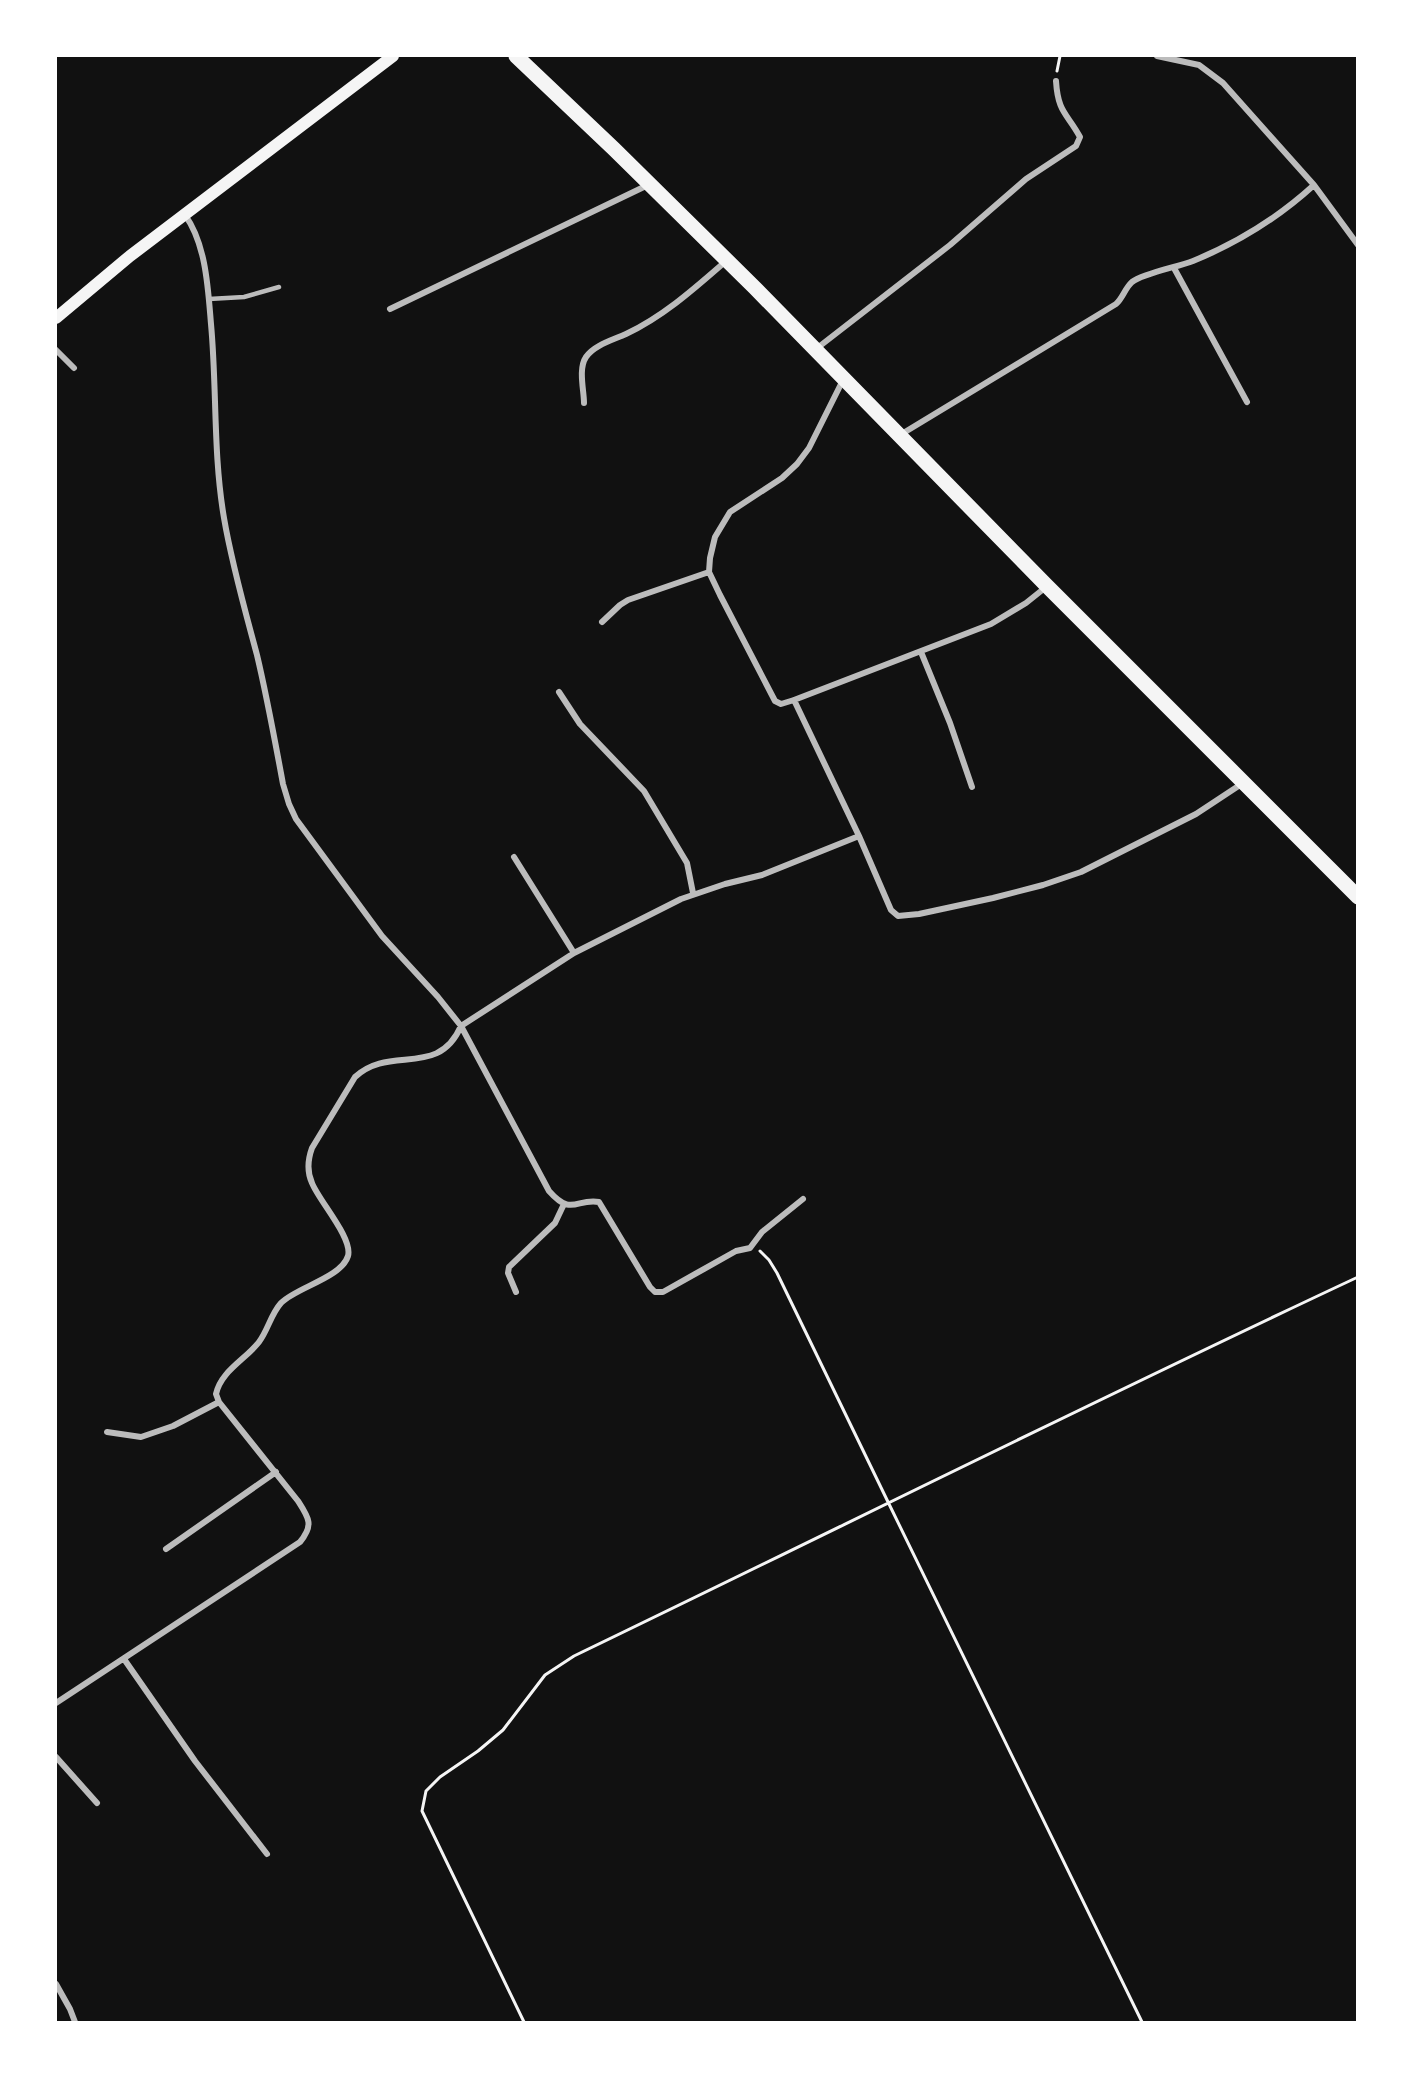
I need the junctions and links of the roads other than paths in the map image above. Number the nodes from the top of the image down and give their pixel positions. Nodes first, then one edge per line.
1 (393, 56) edge
2 (516, 56) edge
3 (1157, 56) edge
4 (1056, 81) road end
5 (648, 184) junction
6 (1314, 185) junction
7 (185, 214) junction
8 (1358, 245) edge
9 (727, 260) junction
10 (1174, 268) junction
11 (279, 286) dead end
12 (209, 299) junction
13 (390, 309) dead end
14 (56, 318) edge
15 (56, 350) edge
16 (816, 350) junction
17 (74, 368) dead end
18 (844, 378) junction
19 (1247, 402) dead end
20 (584, 403) dead end
21 (900, 435) junction
22 (709, 572) junction
23 (1047, 586) junction
24 (603, 622) dead end
25 (921, 652) junction
26 (559, 692) dead end
27 (794, 700) junction
28 (1244, 782) junction
29 (972, 786) dead end
30 (859, 836) junction
31 (514, 857) dead end
32 (693, 893) junction
33 (1358, 897) edge
34 (574, 953) junction
35 (461, 1026) junction
36 (803, 1199) dead end
37 (564, 1204) junction
38 (516, 1292) dead end
39 (219, 1402) junction
40 (107, 1432) dead end
41 (276, 1472) junction
42 (166, 1549) dead end
43 (124, 1659) junction
44 (56, 1703) edge
45 (56, 1757) edge
46 (97, 1803) dead end
47 (267, 1854) dead end
48 (56, 1984) edge
49 (75, 2022) edge

1 - 7 main road
2 - 5 main road
3 - 6 street
4 - 16 street
5 - 9 main road
5 - 13 street
6 - 8 street
6 - 10 street
7 - 12 street
7 - 14 main road
9 - 16 main road
9 - 20 street
10 - 19 street
10 - 21 street
11 - 12 lane
12 - 35 street
15 - 17 street
16 - 18 main road
18 - 21 main road
18 - 22 street
21 - 23 main road
22 - 24 street
22 - 27 street
23 - 25 street
23 - 28 main road
25 - 27 street
25 - 29 street
26 - 32 street
27 - 30 street
28 - 30 street
28 - 33 main road
30 - 32 street
31 - 34 street
32 - 34 street
34 - 35 street
35 - 37 street
35 - 39 street
36 - 37 street
37 - 38 street
39 - 40 street
39 - 41 street
41 - 42 street
41 - 43 street
43 - 44 street
43 - 47 street
45 - 46 street
48 - 49 street

